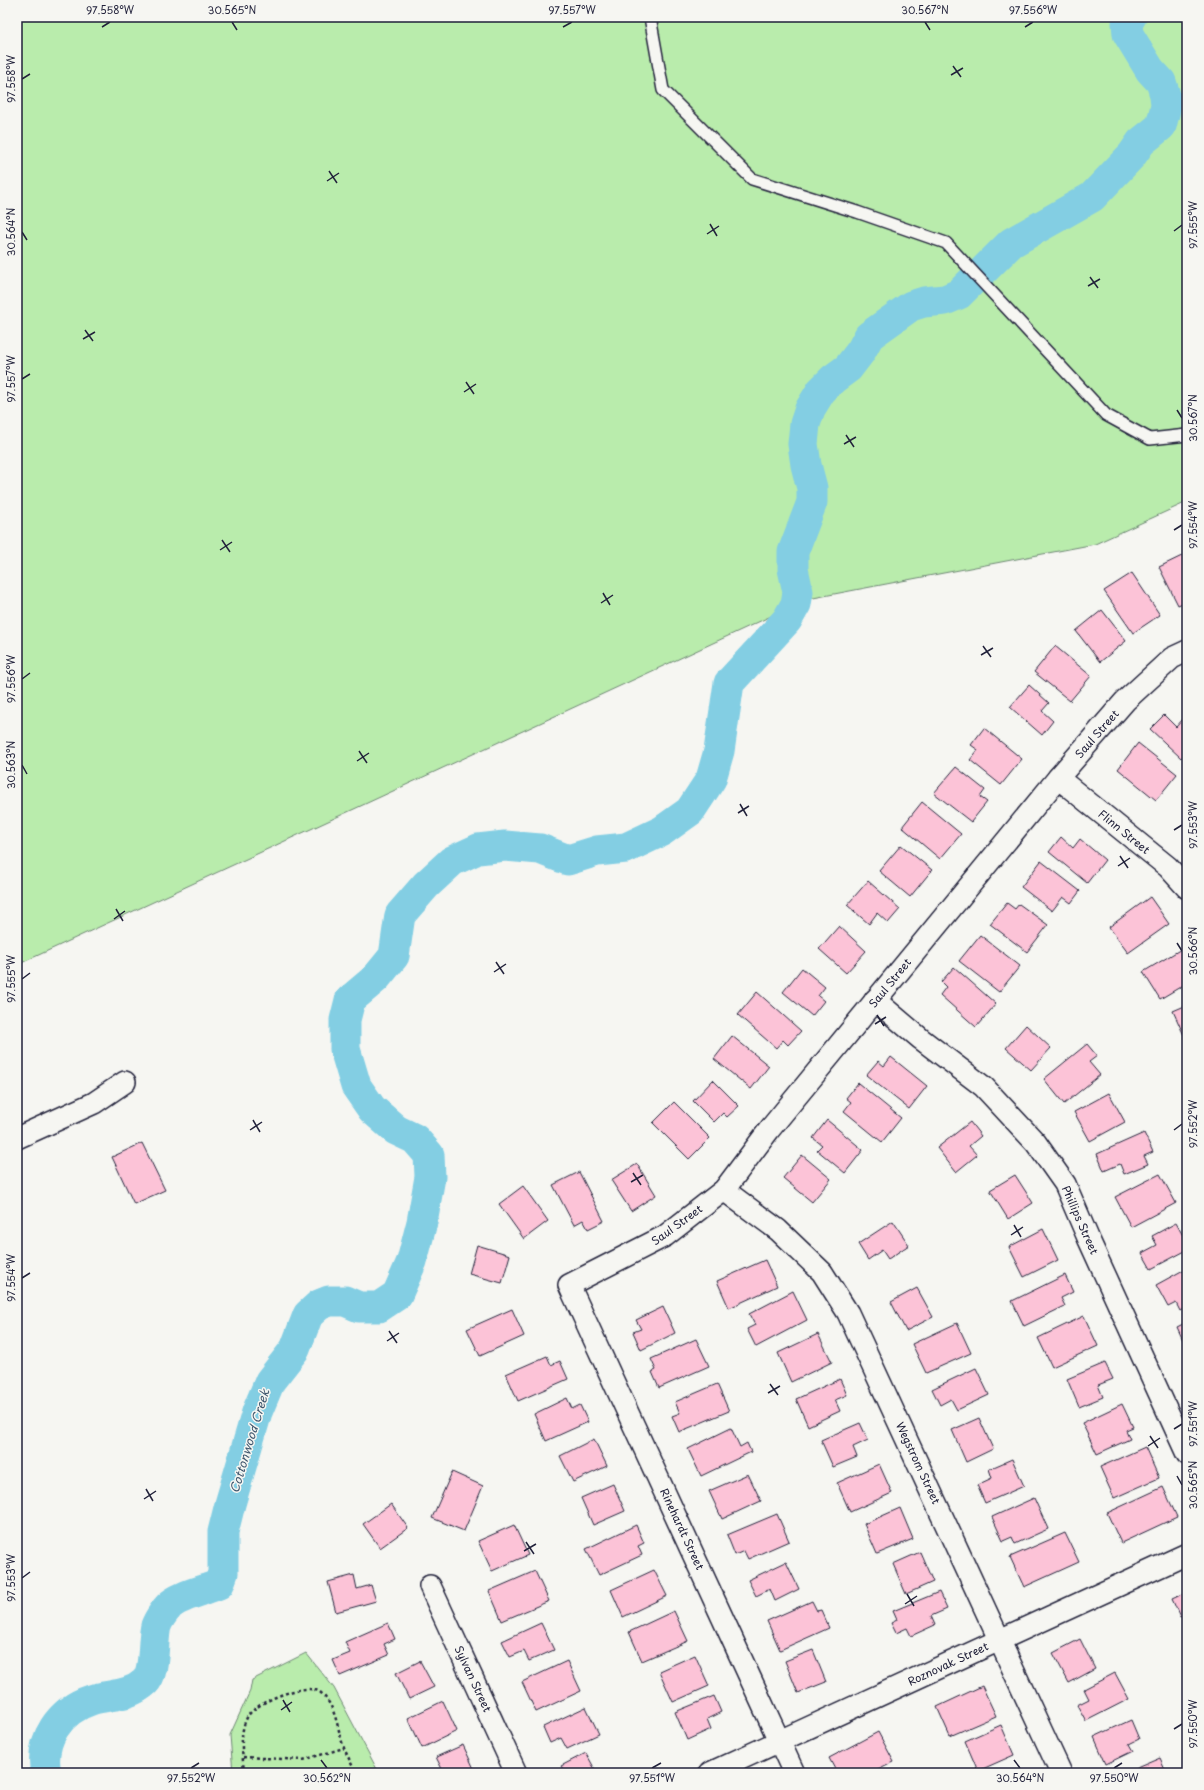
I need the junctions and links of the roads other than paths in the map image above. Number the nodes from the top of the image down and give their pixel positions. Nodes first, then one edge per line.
1 (650, 17) edge
2 (1187, 435) edge
3 (1187, 651) edge
4 (1058, 778) junction
5 (1187, 888) edge
6 (875, 1000) junction
7 (125, 1082) dead end
8 (17, 1138) edge
9 (724, 1190) junction
10 (570, 1285) joint
11 (1187, 1454) edge
12 (1187, 1554) edge
13 (430, 1586) dead end
14 (999, 1640) junction
15 (779, 1741) junction
16 (516, 1773) edge
17 (710, 1773) edge
18 (794, 1773) edge
19 (1061, 1773) edge

1 - 2 lane
3 - 4 street, Saul Street
4 - 5 street, Flinn Street
4 - 6 street, Saul Street
6 - 9 street, Saul Street
6 - 11 street, Phillips Street
7 - 8 street
9 - 10 street, Saul Street
9 - 14 street, Wegstrom Street
10 - 15 street, Rinehardt Street
12 - 14 street, Roznovak Street
13 - 16 street, Sylvan Street
14 - 15 street, Roznovak Street
14 - 19 street, Wegstrom Street
15 - 17 street, Roznovak Street
15 - 18 street, Rinehardt Street

